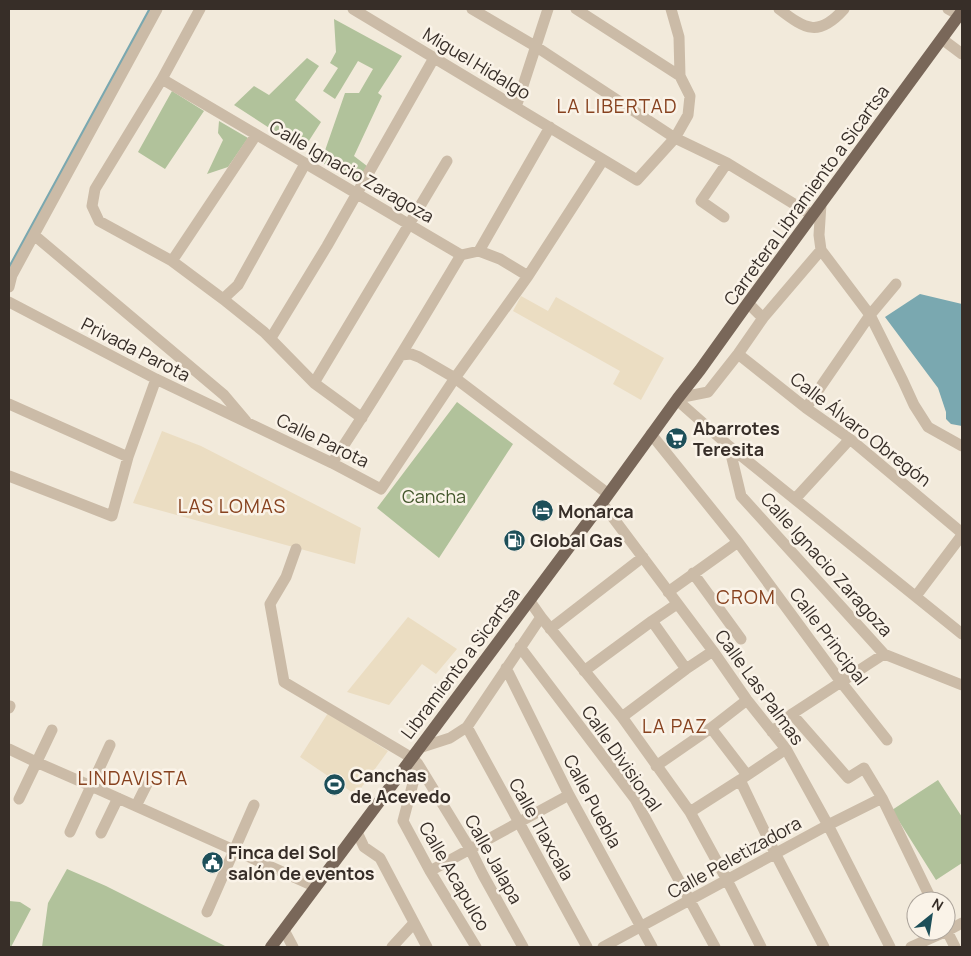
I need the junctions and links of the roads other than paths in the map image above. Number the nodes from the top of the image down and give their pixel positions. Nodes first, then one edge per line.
1 (157, 9) edge
2 (200, 9) edge
3 (353, 9) edge
4 (472, 9) edge
5 (548, 9) edge
6 (576, 9) edge
7 (671, 9) edge
8 (779, 9) edge
9 (844, 9) edge
10 (956, 11) edge
11 (942, 39) junction
12 (535, 46) junction
13 (960, 49) edge
14 (434, 58) junction
15 (680, 76) junction
16 (162, 79) junction
17 (516, 107) junction
18 (550, 127) junction
19 (256, 135) junction
20 (674, 138) junction
21 (603, 160) junction
22 (447, 162) dead end
23 (305, 164) junction
24 (727, 164) junction
25 (356, 194) junction
26 (821, 204) junction
27 (812, 215) junction
28 (724, 217) dead end
29 (409, 225) junction
30 (34, 235) junction
31 (822, 250) junction
32 (479, 251) junction
33 (461, 255) junction
34 (172, 261) junction
35 (528, 276) junction
36 (896, 284) dead end
37 (9, 287) edge
38 (223, 299) junction
39 (9, 302) edge
40 (748, 303) junction
41 (870, 315) junction
42 (763, 318) junction
43 (270, 338) junction
44 (738, 354) junction
45 (401, 355) junction
46 (455, 378) junction
47 (156, 379) junction
48 (314, 383) junction
49 (677, 399) junction
50 (9, 404) edge
51 (806, 408) junction
52 (362, 418) junction
53 (249, 424) junction
54 (651, 434) junction
55 (850, 439) junction
56 (729, 446) junction
57 (962, 446) edge
58 (128, 457) junction
59 (332, 463) junction
60 (9, 476) edge
61 (605, 498) junction
62 (796, 499) junction
63 (962, 534) edge
64 (738, 542) junction
65 (296, 549) dead end
66 (643, 557) junction
67 (693, 573) junction
68 (668, 592) junction
69 (916, 596) junction
70 (529, 600) junction
71 (678, 604) junction
72 (541, 617) junction
73 (652, 621) junction
74 (550, 629) junction
75 (962, 634) edge
76 (741, 639) dead end
77 (520, 647) junction
78 (713, 651) junction
79 (884, 654) junction
80 (506, 668) junction
81 (686, 670) junction
82 (584, 671) junction
83 (841, 682) junction
84 (962, 685) edge
85 (747, 700) junction
86 (792, 714) junction
87 (622, 717) junction
88 (467, 727) junction
89 (711, 728) junction
90 (52, 730) dead end
91 (772, 732) junction
92 (887, 740) dead end
93 (110, 745) dead end
94 (9, 749) edge
95 (786, 749) junction
96 (416, 756) junction
97 (36, 762) junction
98 (656, 766) junction
99 (150, 778) dead end
100 (744, 778) junction
101 (91, 786) junction
102 (569, 795) junction
103 (118, 798) junction
104 (882, 798) junction
105 (18, 799) dead end
106 (136, 806) junction
107 (254, 806) dead end
108 (690, 812) junction
109 (519, 822) junction
110 (828, 825) junction
111 (70, 832) dead end
112 (356, 832) junction
113 (101, 834) dead end
114 (470, 849) junction
115 (234, 851) junction
116 (775, 854) junction
117 (430, 871) junction
118 (727, 880) junction
119 (316, 887) junction
120 (927, 891) edge
121 (690, 900) junction
122 (207, 912) dead end
123 (414, 923) junction
124 (640, 927) junction
125 (284, 930) junction
126 (924, 941) edge
127 (271, 947) edge
128 (293, 947) edge
129 (392, 947) edge
130 (427, 947) edge
131 (476, 947) edge
132 (523, 947) edge
133 (587, 947) edge
134 (603, 947) edge
135 (652, 947) edge
136 (715, 947) edge
137 (761, 947) edge
138 (824, 947) edge
139 (890, 947) edge
140 (911, 947) edge

1 - 30 street
2 - 16 street
3 - 14 street, Miguel Hidalgo
4 - 12 street
5 - 12 street
6 - 15 street
7 - 15 street
8 - 9 street
10 - 11 main road, Carretera Libramiento a Sicartsa
11 - 13 street
11 - 26 main road, Carretera Libramiento a Sicartsa
12 - 17 street
12 - 20 street
14 - 17 street, Miguel Hidalgo
14 - 25 street
15 - 20 street
16 - 19 street, Calle Ignacio Zaragoza
16 - 34 street
17 - 18 street, Miguel Hidalgo
18 - 21 street, Miguel Hidalgo
18 - 32 street
19 - 23 street, Calle Ignacio Zaragoza
19 - 34 street
20 - 21 street, Miguel Hidalgo
20 - 24 street
21 - 35 street
22 - 29 street
23 - 25 street, Calle Ignacio Zaragoza
23 - 38 street
24 - 27 street
24 - 28 street
25 - 29 street, Calle Ignacio Zaragoza
25 - 43 street
26 - 27 main road, Carretera Libramiento a Sicartsa
26 - 31 street
27 - 40 main road, Carretera Libramiento a Sicartsa
29 - 33 street, Calle Ignacio Zaragoza
29 - 48 street
30 - 37 street
30 - 53 street
31 - 41 street
31 - 42 street
32 - 33 street
32 - 35 street
33 - 45 street
34 - 38 street
35 - 46 street
36 - 41 street
38 - 43 street
39 - 47 street, Privada Parota
40 - 42 street
40 - 49 main road, Carretera Libramiento a Sicartsa
41 - 51 street
41 - 57 street
42 - 44 street
43 - 48 street
44 - 49 street
44 - 51 street, Calle Álvaro Obregón
45 - 46 street, Calle Las Palmas
45 - 52 street
46 - 59 street, Calle Parota
46 - 61 street, Calle Las Palmas
47 - 53 street, Privada Parota
47 - 58 street
48 - 52 street
49 - 54 main road, Libramiento a Sicartsa
49 - 56 street, Calle Ignacio Zaragoza
50 - 58 street
51 - 55 street, Calle Álvaro Obregón
52 - 59 street
53 - 59 street, Calle Parota
54 - 61 main road, Libramiento a Sicartsa
54 - 64 street, Calle Principal
55 - 62 street
55 - 63 street, Calle Álvaro Obregón
56 - 62 street, Calle Ignacio Zaragoza
56 - 79 street, Calle Ignacio Zaragoza
58 - 60 street
61 - 66 street, Calle Las Palmas
61 - 70 main road, Libramiento a Sicartsa
62 - 69 street, Calle Ignacio Zaragoza
63 - 69 street
64 - 67 street
64 - 83 street, Calle Principal
65 - 96 street
66 - 68 street, Calle Las Palmas
66 - 74 street
67 - 68 street
67 - 76 street
68 - 71 street, Calle Las Palmas
69 - 75 street, Calle Ignacio Zaragoza
70 - 72 street
70 - 96 main road, Libramiento a Sicartsa
71 - 73 street
71 - 78 street, Calle Las Palmas
72 - 74 street
72 - 77 street
73 - 81 street
73 - 82 street
74 - 82 street
77 - 80 street
77 - 121 street, Calle Divisional
78 - 81 street
78 - 85 street, Calle Las Palmas
79 - 83 street
79 - 84 street, Calle Ignacio Zaragoza
80 - 88 street
80 - 102 street, Calle Puebla
81 - 87 street
82 - 87 street
83 - 86 street
83 - 92 street, Calle Principal
85 - 89 street
85 - 91 street, Calle Las Palmas
86 - 91 street
86 - 104 street
87 - 98 street
88 - 96 street
88 - 109 street, Calle Tlaxcala
89 - 98 street
89 - 100 street
90 - 97 street
91 - 95 street, Calle Las Palmas
93 - 101 street
94 - 97 street
95 - 100 street
95 - 110 street, Calle Las Palmas
96 - 112 main road, Libramiento a Sicartsa
96 - 114 street, Calle Jalapa
96 - 117 street, Calle Acapulco
97 - 101 street
97 - 105 street
98 - 108 street
99 - 106 street
100 - 108 street
100 - 116 street
101 - 103 street
101 - 111 street
102 - 109 street
102 - 124 street, Calle Puebla
103 - 106 street
103 - 113 street
104 - 110 street, Calle Peletizadora
104 - 120 street
106 - 115 street
107 - 115 street
108 - 118 street
109 - 114 street
109 - 133 street, Calle Tlaxcala
110 - 116 street, Calle Peletizadora
110 - 139 street, Calle Las Palmas
112 - 119 main road, Libramiento a Sicartsa
112 - 123 street
114 - 117 street
114 - 132 street, Calle Jalapa
115 - 119 street
115 - 122 street
116 - 118 street, Calle Peletizadora
116 - 138 street
117 - 131 street, Calle Acapulco
118 - 121 street, Calle Peletizadora
118 - 137 street
119 - 125 main road, Libramiento a Sicartsa
121 - 124 street, Calle Peletizadora
121 - 136 street, Calle Divisional
123 - 129 street
123 - 130 street
124 - 134 street, Calle Peletizadora
124 - 135 street, Calle Puebla
125 - 127 main road, Libramiento a Sicartsa
125 - 128 street
126 - 140 street

